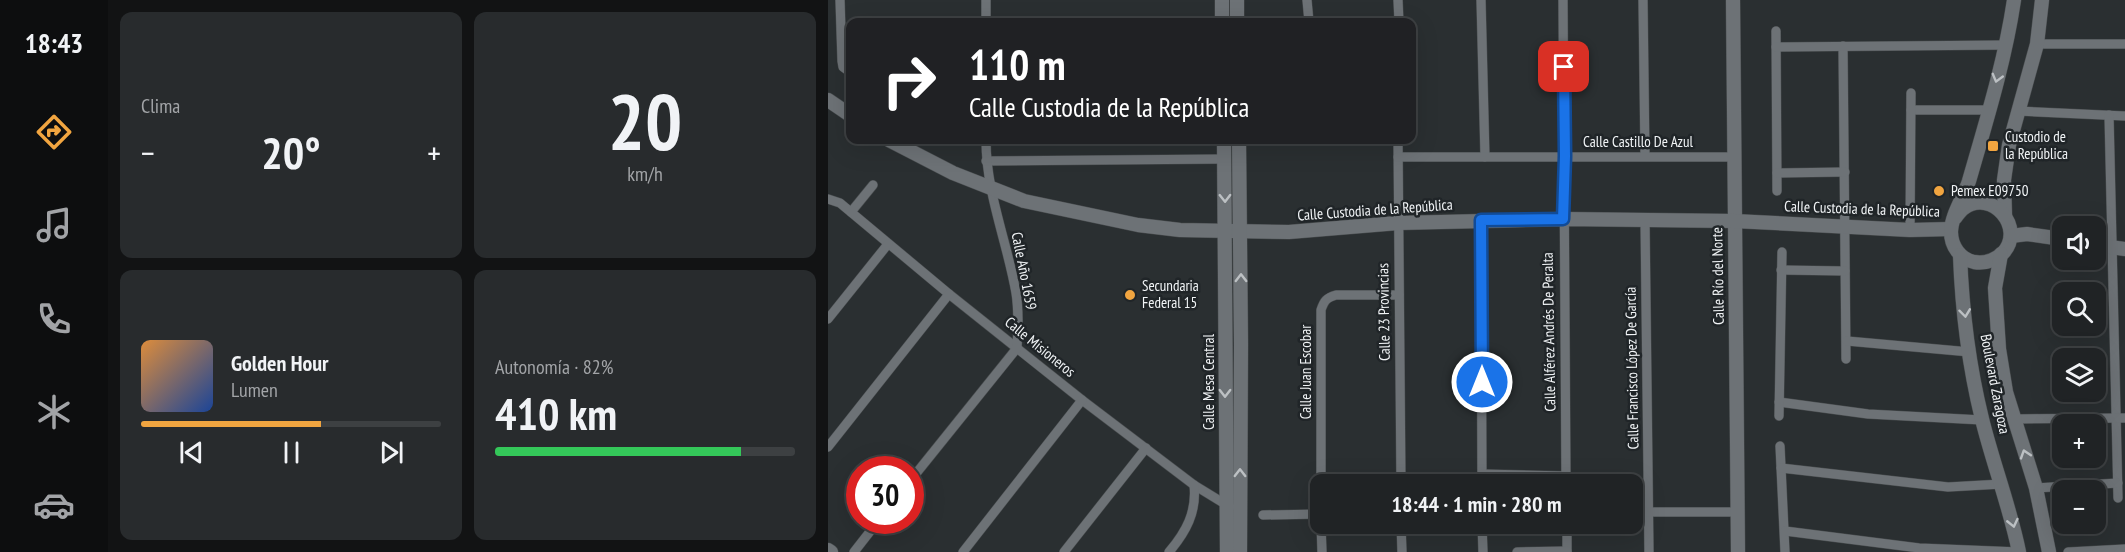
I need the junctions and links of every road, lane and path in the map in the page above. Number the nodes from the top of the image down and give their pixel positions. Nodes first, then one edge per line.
1 (840, 0) edge
2 (986, 0) edge
3 (1222, 0) edge
4 (1238, 0) edge
5 (1307, 0) edge
6 (1398, 0) edge
7 (1482, 0) edge
8 (1563, 0) edge
9 (1643, 0) edge
10 (1733, 0) edge
11 (2014, 0) edge
12 (2042, 0) edge
13 (986, 18) edge
14 (1222, 18) edge
15 (1237, 18) edge
16 (1309, 18) edge
17 (1399, 18) edge
18 (1776, 31) dead end
19 (2037, 44) junction
20 (2125, 44) edge
21 (2006, 45) junction
22 (1843, 46) junction
23 (1776, 47) junction
24 (846, 69) edge
25 (1911, 93) dead end
26 (828, 100) edge
27 (1911, 110) junction
28 (1989, 110) junction
29 (2018, 111) junction
30 (846, 113) edge
31 (2109, 116) junction
32 (2125, 116) edge
33 (897, 144) edge
34 (986, 144) edge
35 (1224, 144) edge
36 (1239, 144) edge
37 (1398, 144) edge
38 (1565, 156) junction
39 (1645, 156) junction
40 (1398, 157) junction
41 (1485, 157) junction
42 (1734, 157) junction
43 (1224, 159) junction
44 (986, 160) junction
45 (1777, 172) junction
46 (1845, 172) junction
47 (873, 185) dead end
48 (990, 188) junction
49 (1778, 190) dead end
50 (828, 199) edge
51 (851, 212) junction
52 (2005, 215) junction
53 (1563, 219) junction
54 (1645, 219) junction
55 (1481, 220) junction
56 (1734, 221) junction
57 (1398, 223) junction
58 (1953, 223) junction
59 (1845, 226) junction
60 (1910, 230) junction
61 (1226, 231) junction
62 (1240, 231) junction
63 (2011, 236) junction
64 (2052, 238) edge
65 (888, 244) junction
66 (2119, 248) edge
67 (1782, 252) dead end
68 (2001, 254) junction
69 (1960, 255) junction
70 (1781, 270) junction
71 (1845, 271) junction
72 (949, 294) junction
73 (1399, 295) junction
74 (828, 319) edge
75 (1847, 341) junction
76 (1017, 348) junction
77 (1970, 352) junction
78 (1846, 359) dead end
79 (1082, 400) junction
80 (1779, 402) junction
81 (1779, 416) dead end
82 (2120, 418) edge
83 (2014, 419) junction
84 (1982, 420) junction
85 (1780, 446) dead end
86 (828, 447) edge
87 (1146, 448) junction
88 (924, 464) edge
89 (1781, 468) junction
90 (1321, 474) edge
91 (1401, 474) edge
92 (1482, 474) edge
93 (1566, 474) edge
94 (2118, 483) junction
95 (2002, 484) junction
96 (1194, 485) junction
97 (2036, 488) junction
98 (2118, 498) dead end
99 (1226, 505) junction
100 (1643, 512) edge
101 (1649, 512) junction
102 (1738, 512) junction
103 (1240, 513) junction
104 (1310, 514) edge
105 (1263, 515) dead end
106 (1785, 531) junction
107 (868, 534) edge
108 (1321, 534) edge
109 (1401, 534) edge
110 (1482, 534) edge
111 (1567, 534) edge
112 (2125, 549) edge
113 (1567, 551) edge
114 (854, 552) edge
115 (963, 552) edge
116 (1064, 552) edge
117 (1169, 552) edge
118 (1227, 552) edge
119 (1240, 552) edge
120 (1322, 552) edge
121 (1402, 552) edge
122 (1483, 552) edge
123 (1517, 552) edge
124 (1649, 552) edge
125 (1738, 552) edge
126 (1785, 552) edge
127 (2019, 552) edge
128 (2049, 552) edge
129 (2068, 552) edge

1 - 24 street
2 - 13 street
3 - 14 main road
4 - 15 main road
5 - 16 street
6 - 17 street
7 - 41 street
8 - 38 street, Calle Alférez Andrés De Peralta
9 - 39 street
10 - 42 main road, Calle Río del Norte
11 - 21 main road
12 - 19 main road
18 - 23 street
19 - 20 street
19 - 29 main road
21 - 22 street
21 -> 28 main road
22 - 23 street
22 - 46 street
23 - 45 street
25 - 27 street
26 - 30 main road
27 - 28 street
27 - 60 street
28 - 58 main road
29 - 31 street
29 - 52 main road
31 - 32 street
31 - 66 street
33 - 48 main road, Calle Custodia de la República
34 - 44 street, Calle Año 1659
35 - 43 main road, Calle Mesa Central
36 - 62 main road, Calle Mesa Central
37 - 40 street, Calle 23 Provincias
38 - 39 street, Calle Castillo De Azul
38 - 41 street, Calle Castillo De Azul
38 - 53 street, Calle Alférez Andrés De Peralta
39 - 42 street, Calle Castillo De Azul
40 - 41 street, Calle Castillo De Azul
40 - 57 street, Calle 23 Provincias
42 - 56 main road, Calle Río del Norte
43 - 44 street
43 -> 61 main road, Calle Mesa Central
44 - 48 street, Calle Año 1659
45 - 46 street
45 - 49 street
46 - 59 street
47 - 51 street
48 - 61 main road, Calle Custodia de la República
48 - 76 street, Calle Año 1659
50 - 51 street, Calle Misioneros
51 - 65 street, Calle Misioneros
52 - 58 main road
52 - 63 main road
53 - 54 main road, Calle Custodia de la República
53 - 55 main road, Calle Custodia de la República
53 - 93 street, Calle Alférez Andrés De Peralta
54 - 56 main road, Calle Custodia de la República
54 - 101 street, Calle Francisco López De García
55 - 57 main road, Calle Custodia de la República
55 - 92 street
56 - 59 main road, Calle Custodia de la República
56 - 102 main road, Calle Río del Norte
57 - 62 main road, Calle Custodia de la República
57 - 73 street, Calle 23 Provincias
58 - 60 main road, Calle Custodia de la República
58 - 69 main road
59 - 60 main road, Calle Custodia de la República
59 - 71 street
61 - 62 main road, Calle Custodia de la República
61 -> 99 main road, Calle Mesa Central
103 -> 62 main road, Calle Mesa Central
63 - 64 main road
63 - 68 main road
65 - 72 street, Calle Misioneros
65 - 74 street
66 - 82 street
67 - 70 street
68 - 69 main road
68 - 83 main road, Boulevard Zaragoza
69 -> 77 main road, Boulevard Zaragoza
70 - 71 street
70 - 80 street
71 - 75 street
72 - 76 street, Calle Misioneros
72 - 86 street
73 - 90 street, Calle Juan Escobar
73 - 91 street, Calle 23 Provincias
75 - 77 street
75 - 78 street
76 - 79 street, Calle Misioneros
76 - 88 street
77 - 84 main road, Boulevard Zaragoza
79 - 87 street, Calle Misioneros
79 - 115 street
80 - 81 street
80 - 84 street
82 - 83 street
82 - 94 street
97 -> 83 main road, Boulevard Zaragoza
84 - 95 main road, Boulevard Zaragoza
85 - 89 street
87 - 96 street, Calle Misioneros
87 - 116 street
89 - 95 street
89 - 106 street
94 - 97 street
94 - 98 street
95 -> 127 main road, Boulevard Zaragoza
96 - 99 street, Calle Misioneros
96 - 117 street
97 - 128 main road, Boulevard Zaragoza
99 - 103 street, Calle Misioneros
99 - 118 main road, Calle Mesa Central
100 - 101 street
101 - 102 street
101 - 124 street, Calle Francisco López De García
102 - 125 main road, Calle Río del Norte
103 - 119 main road, Calle Mesa Central
104 - 105 street
106 - 126 street
106 - 127 street
107 - 114 street
108 - 120 street
109 - 121 street
110 - 122 street
111 - 113 street
112 - 129 street
113 - 123 street

